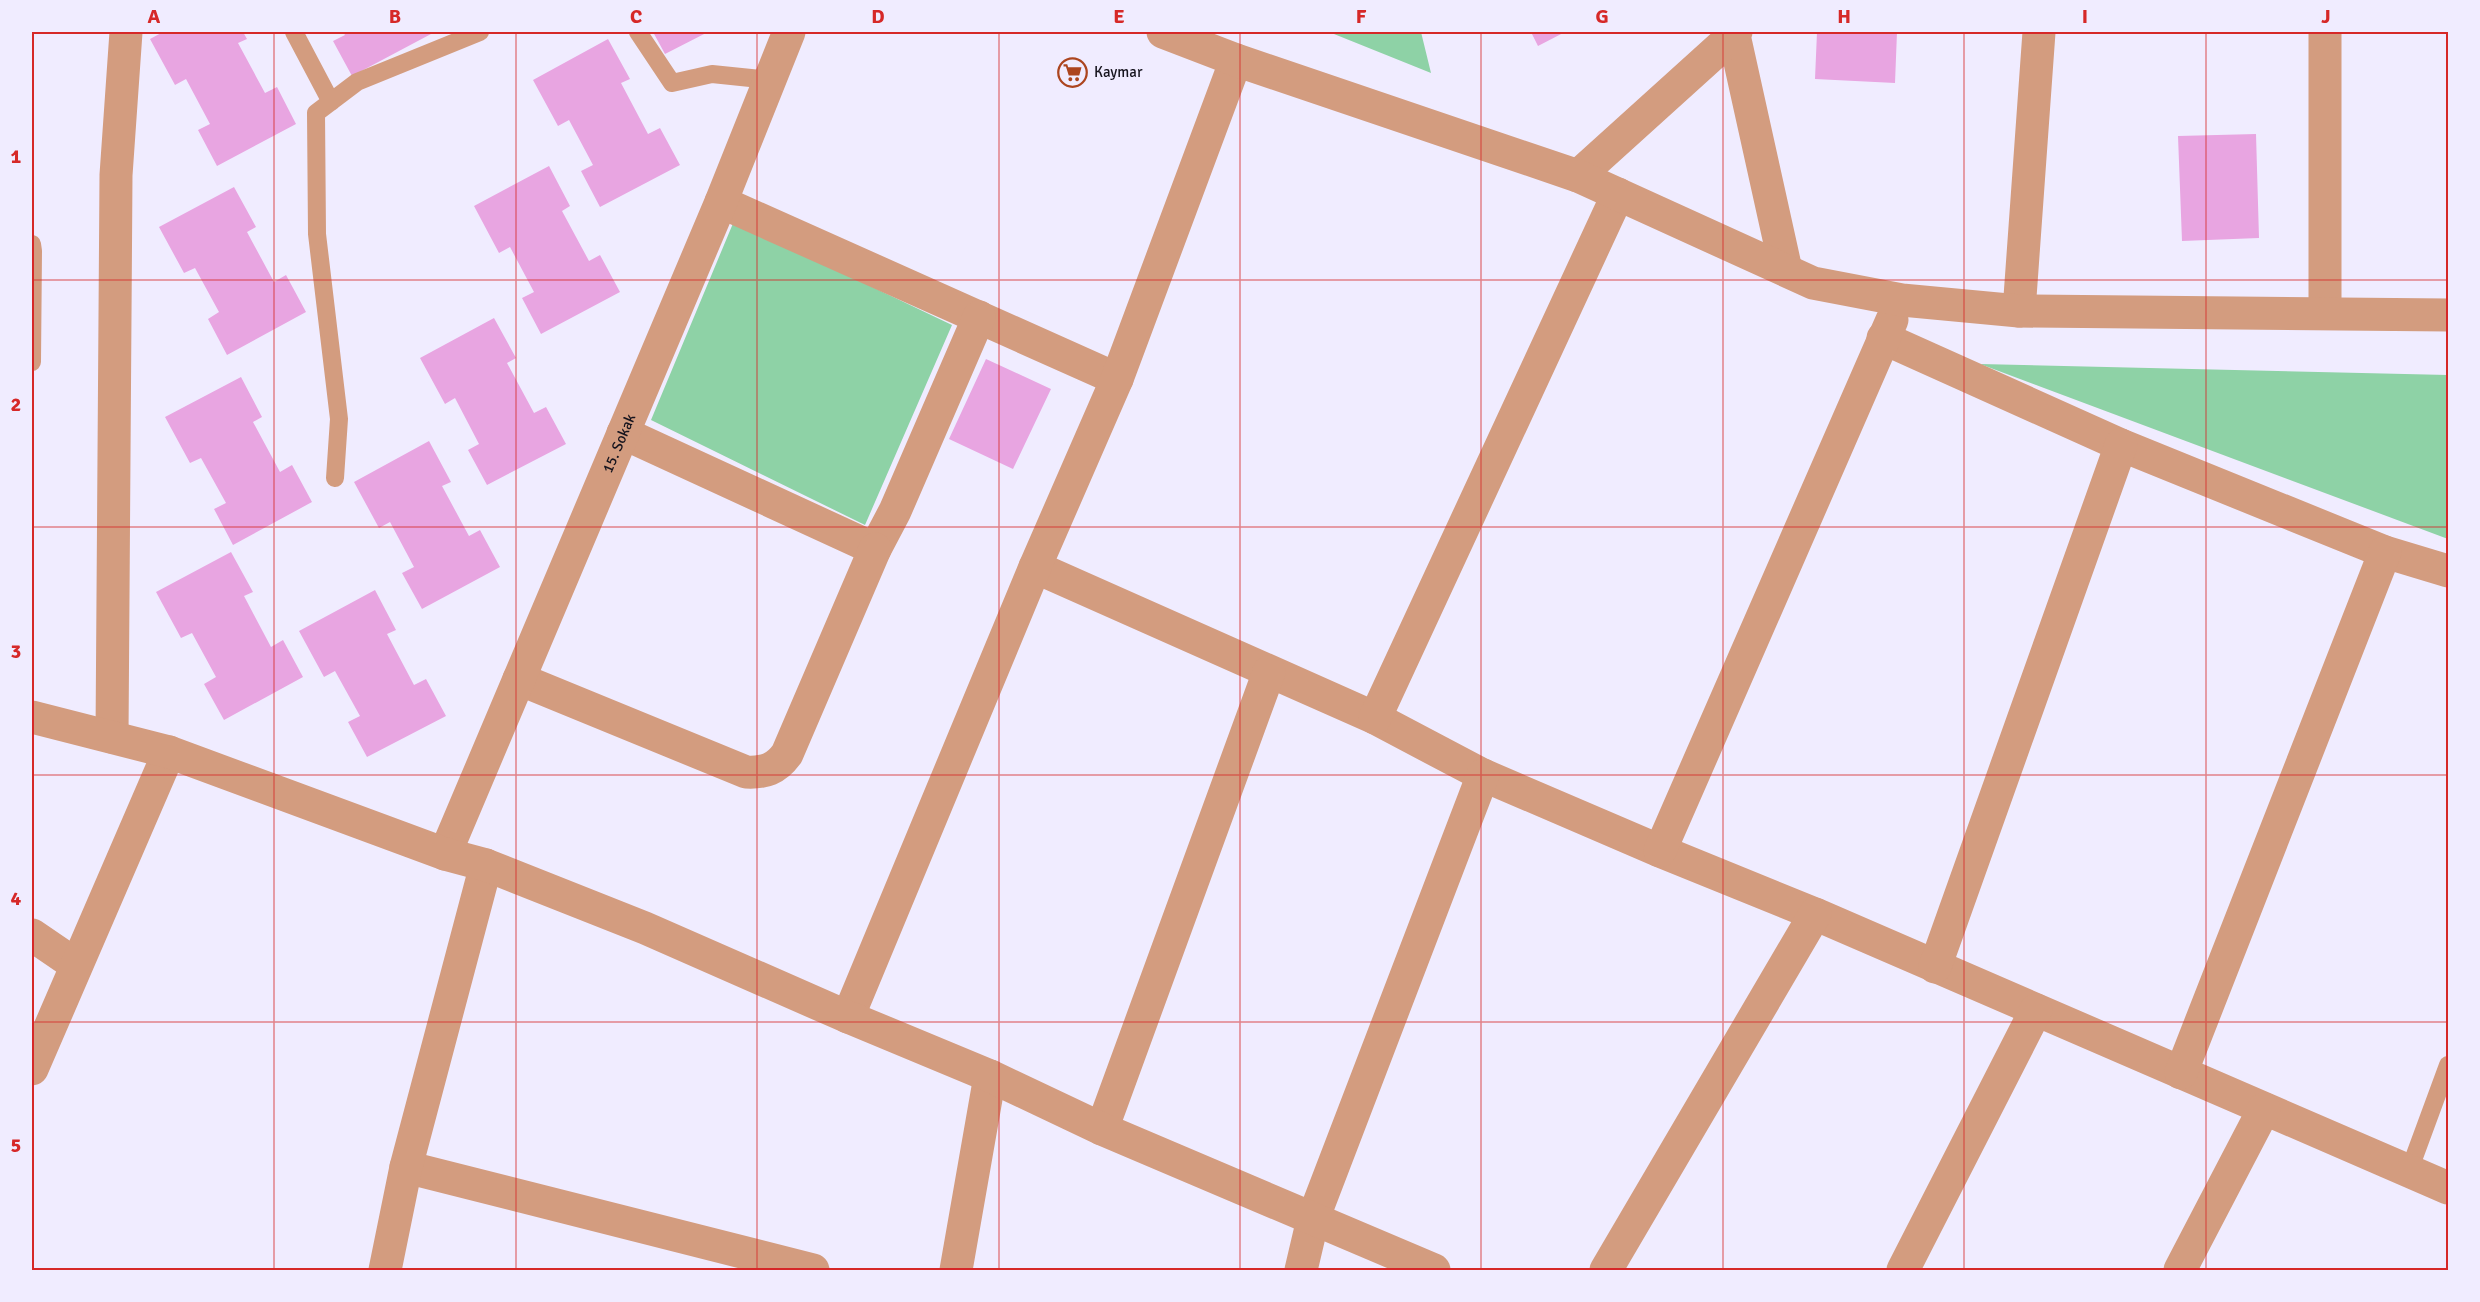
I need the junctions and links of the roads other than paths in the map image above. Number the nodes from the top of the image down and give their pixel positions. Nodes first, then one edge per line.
1 (126, 32) edge
2 (294, 32) edge
3 (480, 32) edge
4 (638, 32) edge
5 (789, 32) edge
6 (1162, 32) edge
7 (2039, 32) edge
8 (2325, 32) edge
9 (1735, 33) edge
10 (1236, 60) junction
11 (770, 80) junction
12 (331, 102) junction
13 (1578, 176) junction
14 (1617, 194) junction
15 (721, 202) junction
16 (32, 244) edge
17 (1786, 270) junction
18 (1902, 300) junction
19 (2019, 311) junction
20 (2325, 313) junction
21 (2448, 315) edge
22 (979, 317) junction
23 (1883, 338) junction
24 (32, 362) edge
25 (1117, 379) junction
26 (623, 433) junction
27 (2121, 445) junction
28 (335, 478) dead end
29 (875, 549) junction
30 (2385, 552) junction
31 (1035, 567) junction
32 (2448, 570) edge
33 (1269, 672) junction
34 (519, 679) junction
35 (32, 717) edge
36 (1375, 718) junction
37 (112, 737) junction
38 (169, 752) junction
39 (1483, 775) junction
40 (1660, 851) junction
41 (444, 854) junction
42 (486, 865) junction
43 (1815, 914) junction
44 (32, 935) edge
45 (76, 965) junction
46 (1935, 967) junction
47 (2036, 1010) junction
48 (848, 1017) junction
49 (2448, 1065) edge
50 (32, 1068) edge
51 (2181, 1073) junction
52 (990, 1076) junction
53 (2264, 1109) junction
54 (1102, 1129) junction
55 (406, 1167) junction
56 (2409, 1171) junction
57 (2448, 1188) edge
58 (1313, 1219) junction
59 (385, 1270) edge
60 (813, 1270) edge
61 (956, 1270) edge
62 (1301, 1270) edge
63 (1434, 1270) edge
64 (1606, 1270) edge
65 (1903, 1270) edge
66 (2180, 1270) edge

1 - 37 street
2 - 12 lane
3 - 12 lane
4 - 11 lane
5 - 11 street, 15. Sokak
6 - 10 street
7 - 19 street
8 - 20 street
9 - 13 street
9 - 17 street
10 - 13 street
10 - 25 street
11 - 15 street, 15. Sokak
12 - 28 lane
13 - 14 street
14 - 17 street
14 - 36 street
15 - 22 street
15 - 26 street, 15. Sokak
16 - 24 lane
17 - 18 street
18 - 19 street
18 - 23 street
19 - 20 street
20 - 21 street
22 - 25 street
22 - 29 street
23 - 27 street
23 - 40 street
25 - 31 street
26 - 29 street
26 - 34 street, 15. Sokak
27 - 30 street
27 - 46 street
29 - 34 street
30 - 32 street
30 - 51 street
31 - 33 street
31 - 48 street
33 - 36 street
33 - 54 street
34 - 41 street, 15. Sokak
35 - 37 street
36 - 39 street
37 - 38 street
38 - 41 street
38 - 45 street
39 - 40 street
39 - 58 street
40 - 43 street
41 - 42 street
42 - 48 street
42 - 55 street
43 - 46 street
43 - 64 street
44 - 45 street
45 - 50 street
46 - 47 street
47 - 51 street
47 - 65 street
48 - 52 street
49 - 56 lane
51 - 53 street
52 - 54 street
52 - 61 street
53 - 56 street
53 - 66 street
54 - 58 street
55 - 59 street
55 - 60 street
56 - 57 street
58 - 62 street
58 - 63 street

